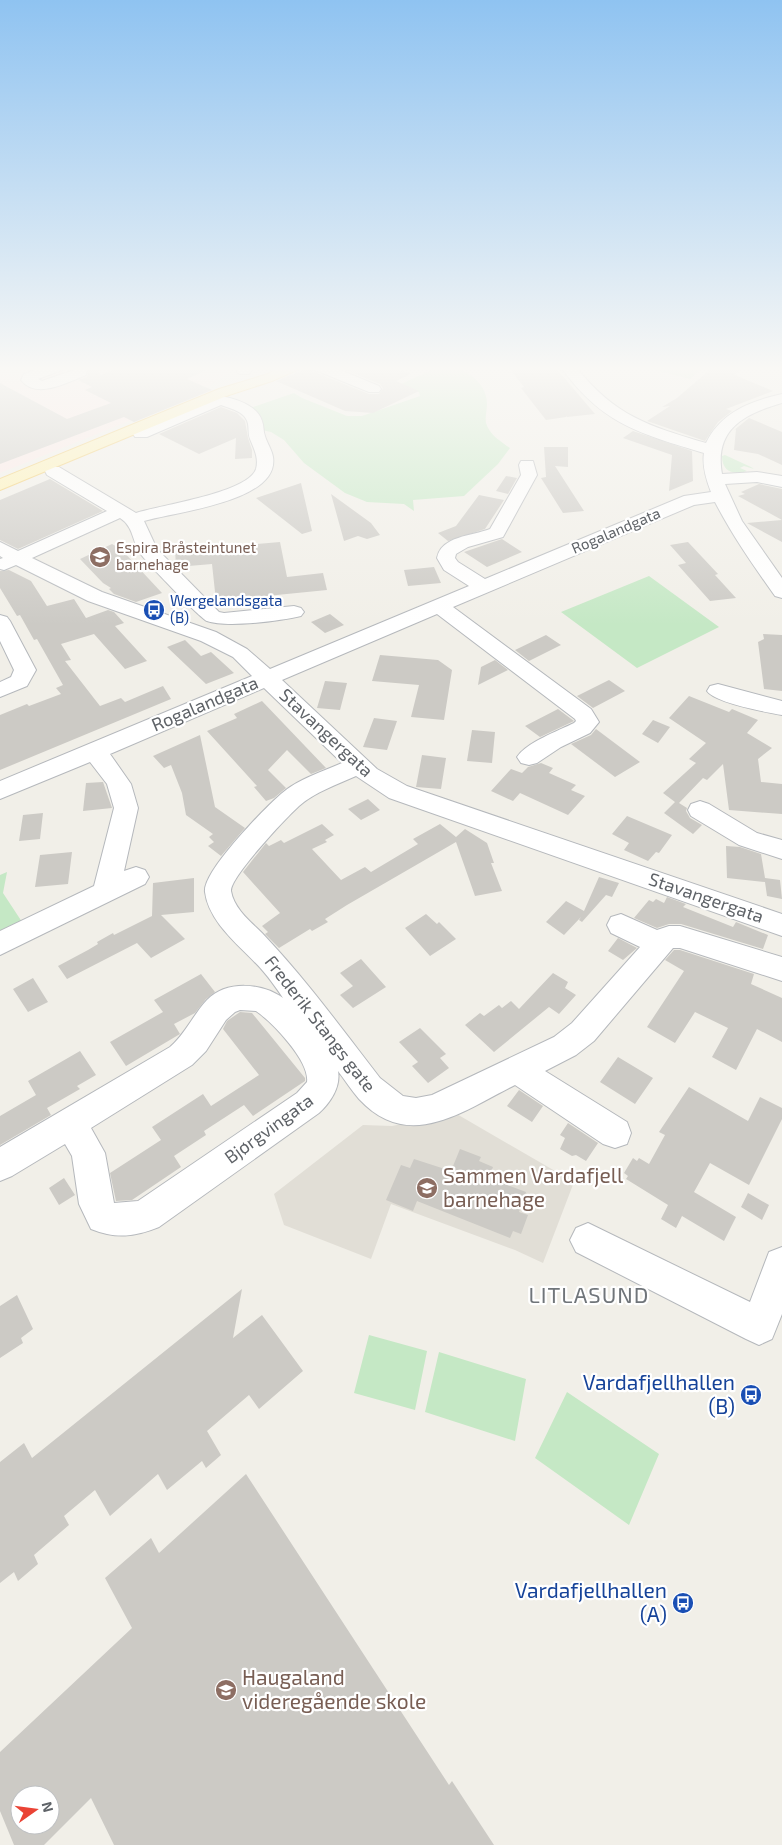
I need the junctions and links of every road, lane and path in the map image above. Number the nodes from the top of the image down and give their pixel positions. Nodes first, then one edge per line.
1 (56, 453) edge
2 (77, 453) edge
3 (265, 453) edge
4 (712, 453) edge
5 (527, 465) dead end
6 (53, 471) dead end
7 (0, 476) edge
8 (782, 482) edge
9 (0, 485) edge
10 (717, 488) junction
11 (127, 515) junction
12 (5, 557) edge
13 (483, 587) junction
14 (782, 592) edge
15 (438, 606) junction
16 (294, 612) dead end
17 (0, 621) edge
18 (267, 678) junction
19 (0, 690) edge
20 (718, 691) dead end
21 (782, 708) edge
22 (94, 751) junction
23 (529, 757) dead end
24 (359, 765) junction
25 (0, 791) edge
26 (700, 810) dead end
27 (782, 850) edge
28 (136, 877) dead end
29 (106, 891) junction
30 (782, 924) edge
31 (621, 925) dead end
32 (0, 944) edge
33 (659, 944) junction
34 (782, 969) edge
35 (516, 1069) junction
36 (70, 1123) junction
37 (615, 1133) dead end
38 (0, 1165) edge
39 (588, 1240) dead end
40 (782, 1265) edge

1 - 7 main road
2 - 9 main road
3 - 11 street
4 - 10 street
5 - 13 street
6 - 11 street
8 - 10 street, Rogalandgata
10 - 13 street, Rogalandgata
10 - 14 street
11 - 12 street
11 - 16 street
12 - 18 street, Stavangergata
13 - 15 street, Rogalandgata
15 - 18 street, Rogalandgata
15 - 23 street
17 - 19 street
18 - 22 street, Rogalandgata
18 - 24 street, Stavangergata
20 - 21 street
22 - 25 street, Rogalandgata
22 - 29 street
24 - 30 street, Stavangergata
24 - 35 street, Frederik Stangs gate
26 - 27 street
28 - 29 street
29 - 32 street
31 - 33 street
33 - 34 street
33 - 35 street, Frederik Stangs gate
35 - 37 street
36 - 36 street, Bjørgvingata
36 - 38 street, Bjørgvingata
39 - 40 street

